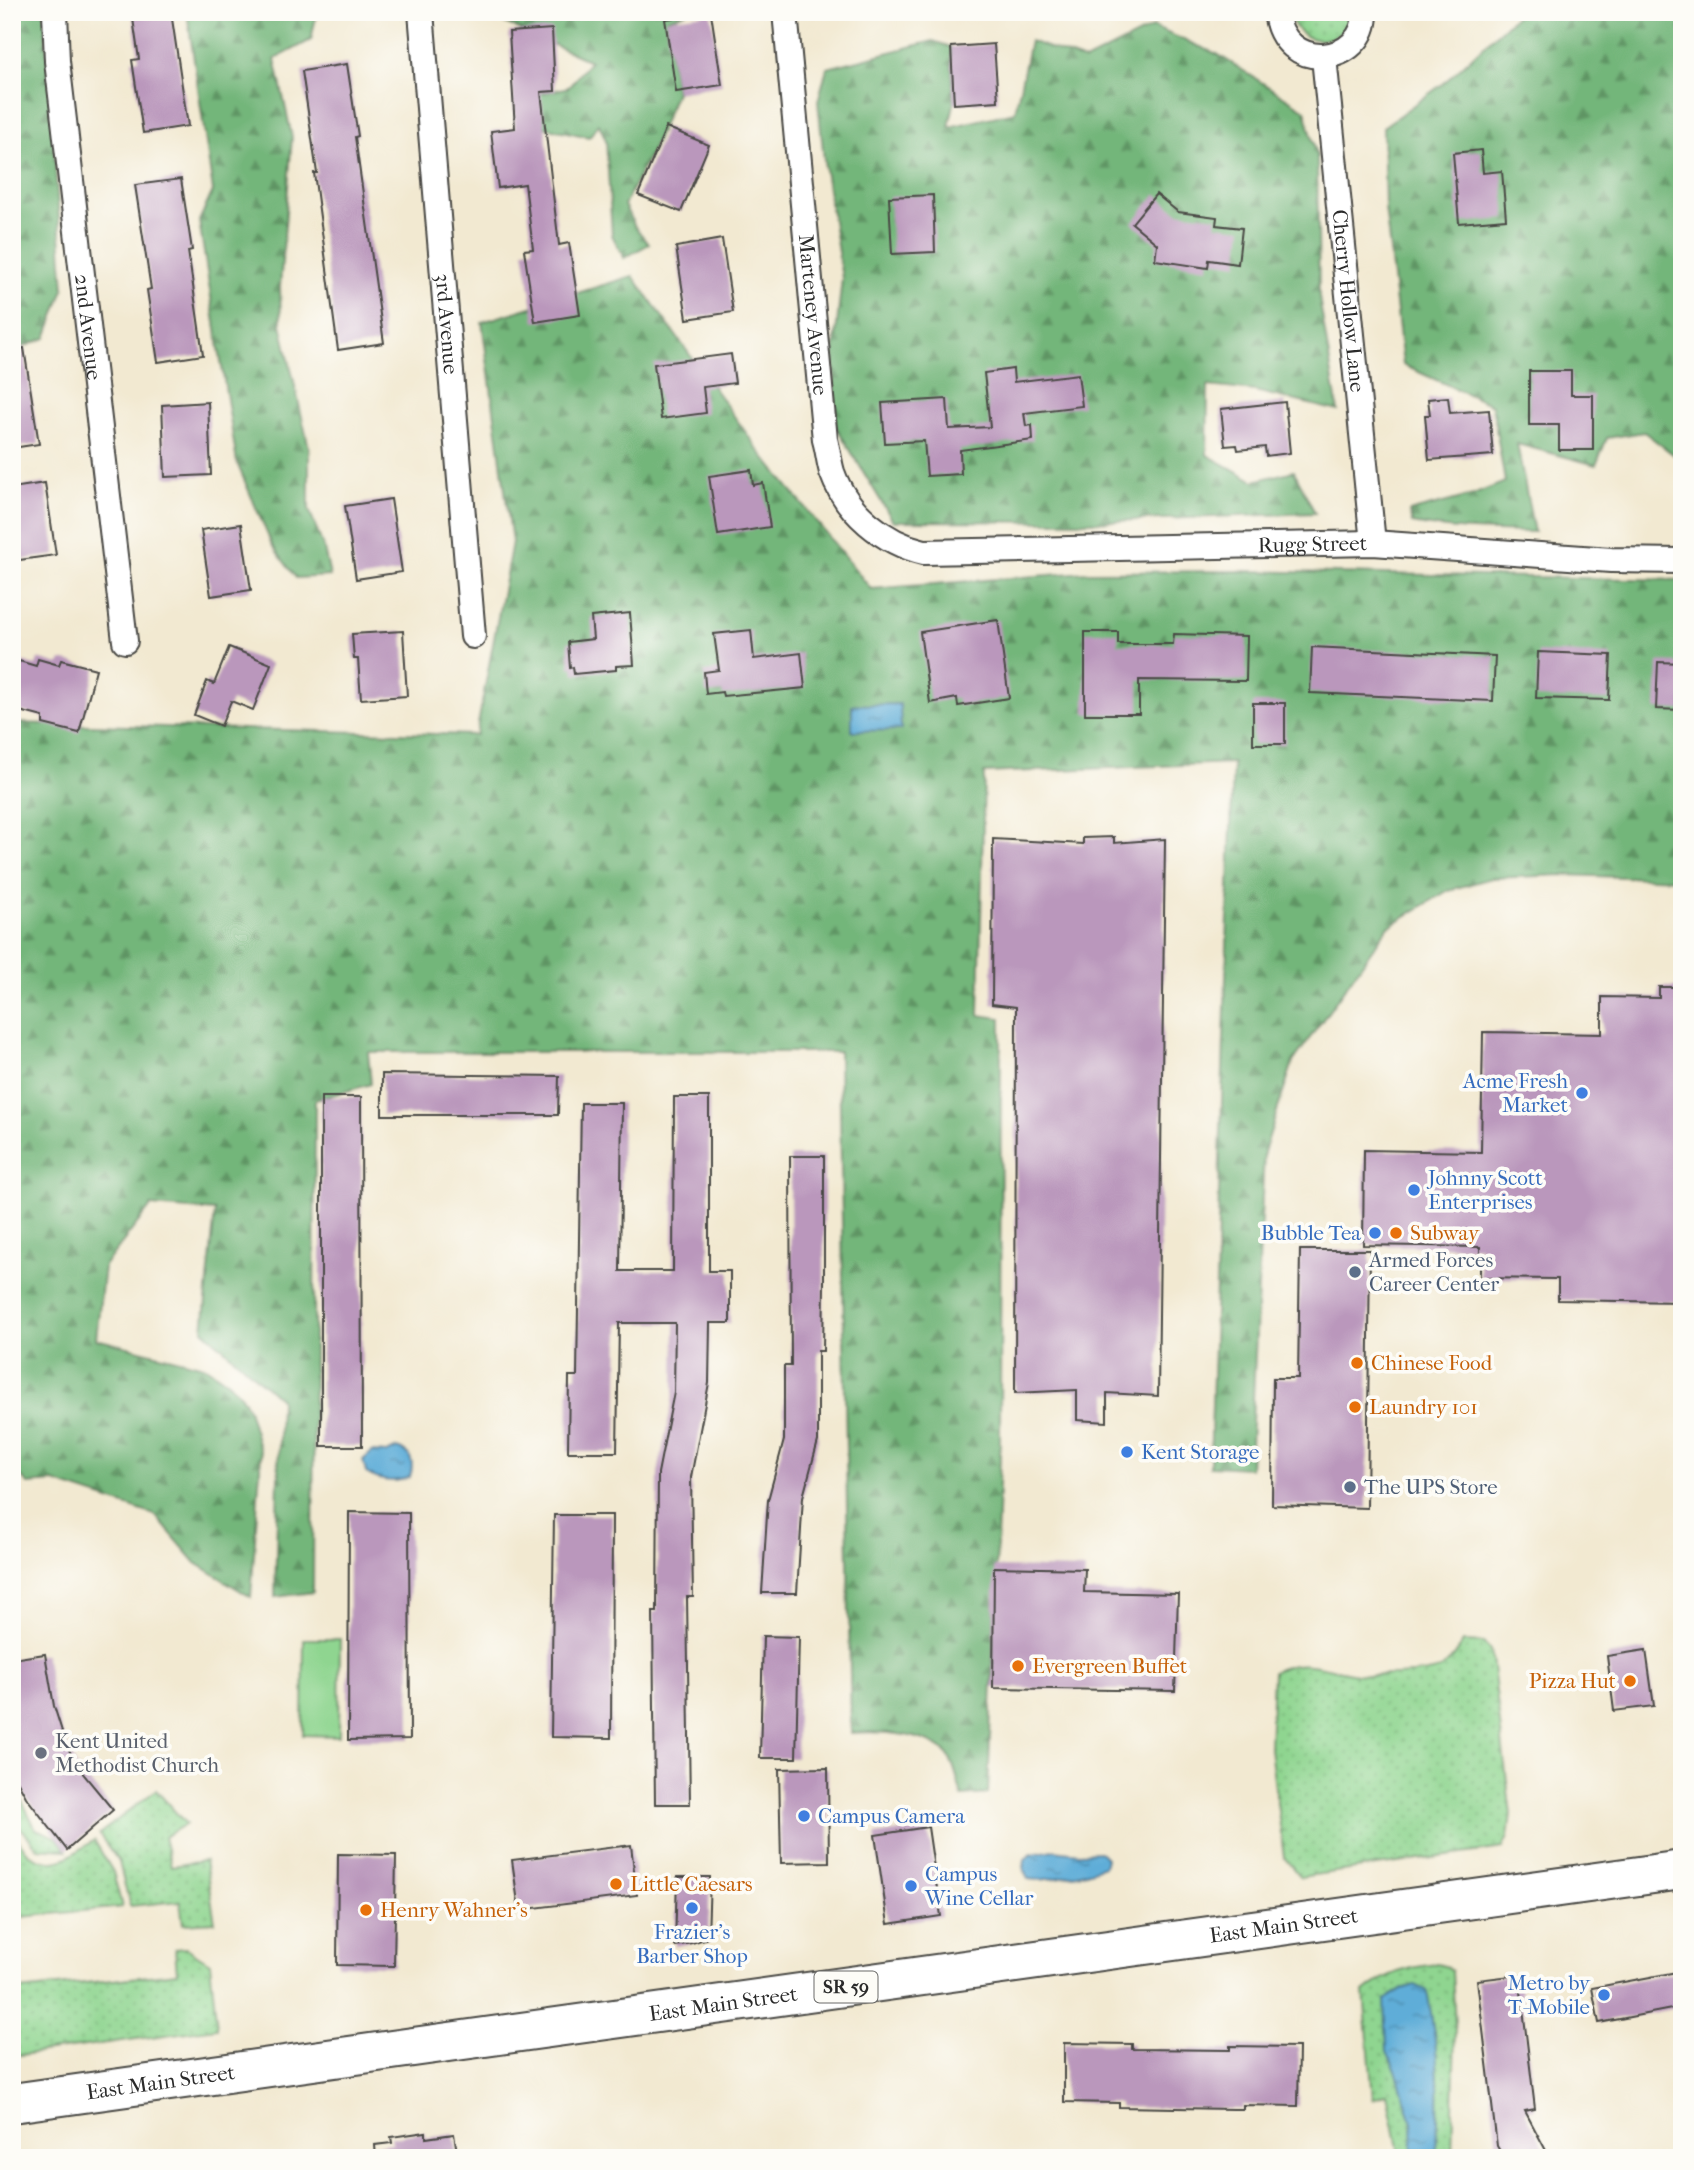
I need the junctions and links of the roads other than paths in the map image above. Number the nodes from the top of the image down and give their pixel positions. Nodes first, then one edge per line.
1 (55, 12) edge
2 (421, 12) edge
3 (785, 12) edge
4 (1276, 12) edge
5 (1365, 12) edge
6 (1324, 57) junction
7 (1373, 543) junction
8 (942, 552) joint
9 (1682, 561) edge
10 (473, 636) dead end
11 (125, 641) dead end
12 (1682, 1870) edge
13 (12, 2103) edge

1 - 11 street, 2nd Avenue
2 - 10 street, 3rd Avenue
3 - 8 street, Marteney Avenue
4 - 6 street
5 - 6 street
6 - 7 street, Cherry Hollow Lane
7 - 8 street, Rugg Street
7 - 9 street, Rugg Street
12 - 13 main road, East Main Street / SR 59

